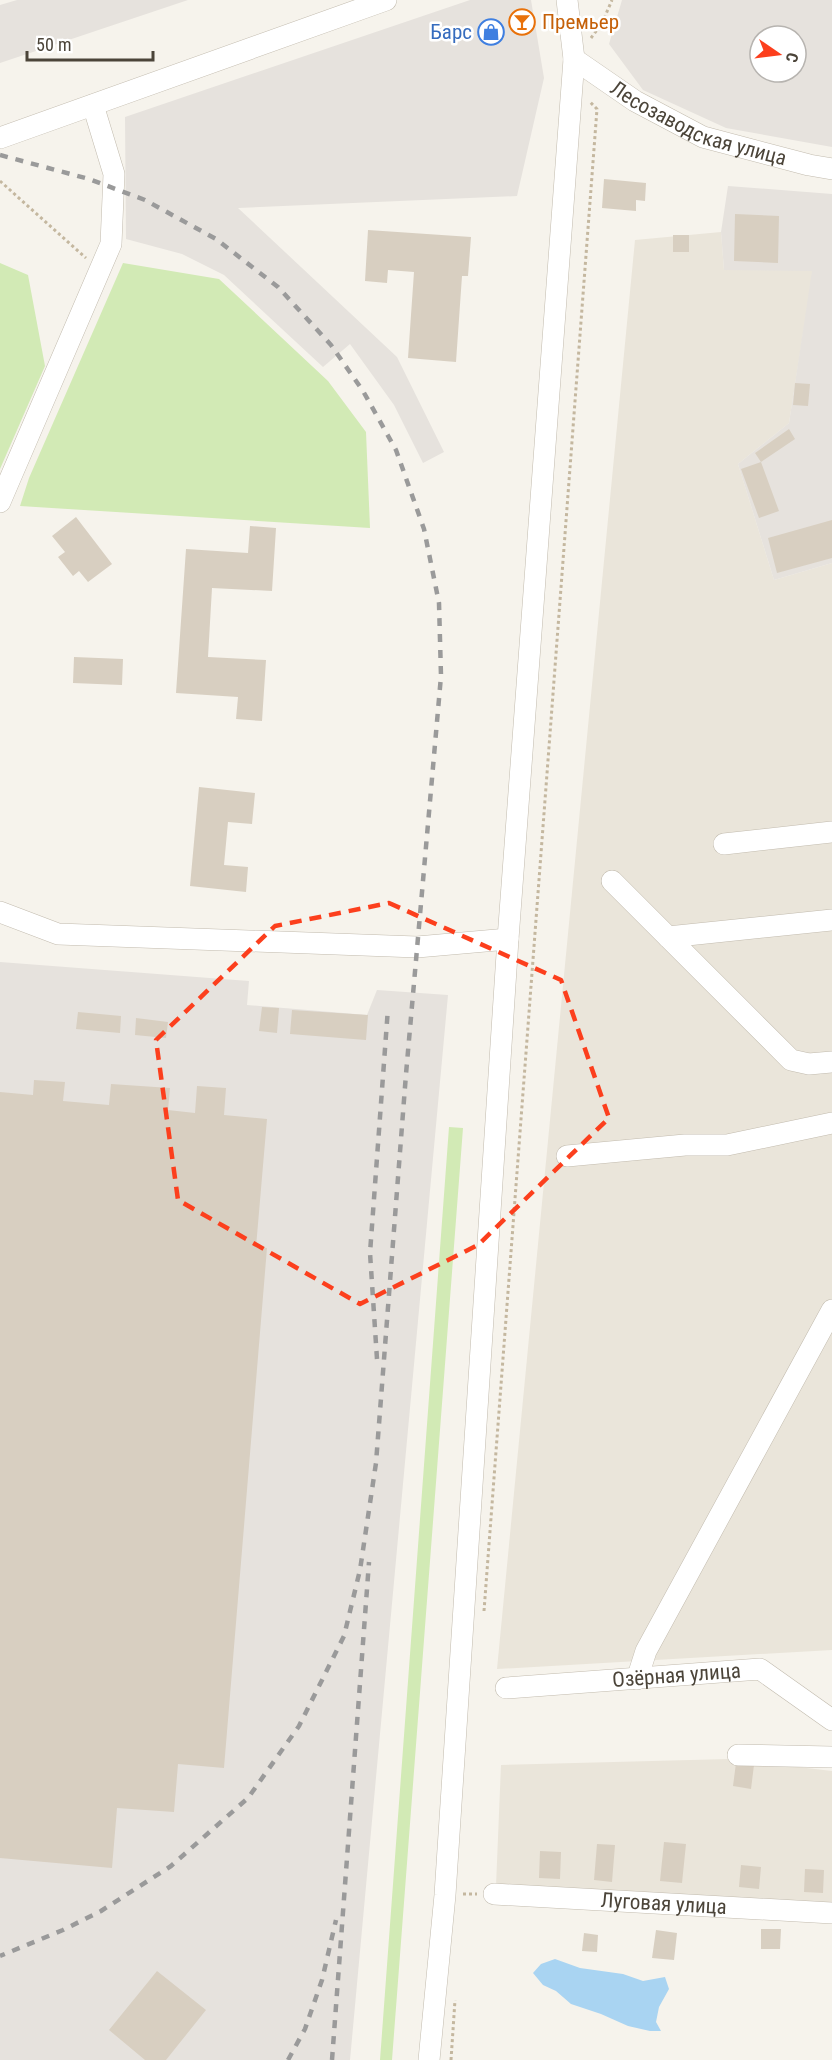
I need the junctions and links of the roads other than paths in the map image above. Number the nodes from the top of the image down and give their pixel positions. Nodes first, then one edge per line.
1 (386, 0) edge
2 (567, 0) edge
3 (574, 59) junction
4 (93, 105) junction
5 (0, 138) edge
6 (832, 169) edge
7 (0, 502) edge
8 (832, 832) edge
9 (724, 844) dead end
10 (612, 881) dead end
11 (0, 912) edge
12 (832, 920) edge
13 (668, 937) junction
14 (508, 939) junction
15 (832, 1062) edge
16 (832, 1123) edge
17 (567, 1156) dead end
18 (832, 1310) edge
19 (637, 1679) junction
20 (506, 1688) dead end
21 (832, 1720) edge
22 (738, 1755) dead end
23 (832, 1757) edge
24 (494, 1894) dead end
25 (832, 1913) edge
26 (429, 2060) edge

1 - 4 street
2 - 3 street
3 - 6 street, Лесозаводская улица
3 - 14 street
4 - 5 street
4 - 7 street
8 - 9 street
10 - 13 street
11 - 14 street
12 - 13 street
13 - 15 street
14 - 26 street
16 - 17 street
18 - 19 street
19 - 20 street, Озёрная улица
19 - 21 street, Озёрная улица
22 - 23 street
24 - 25 street, Луговая улица

